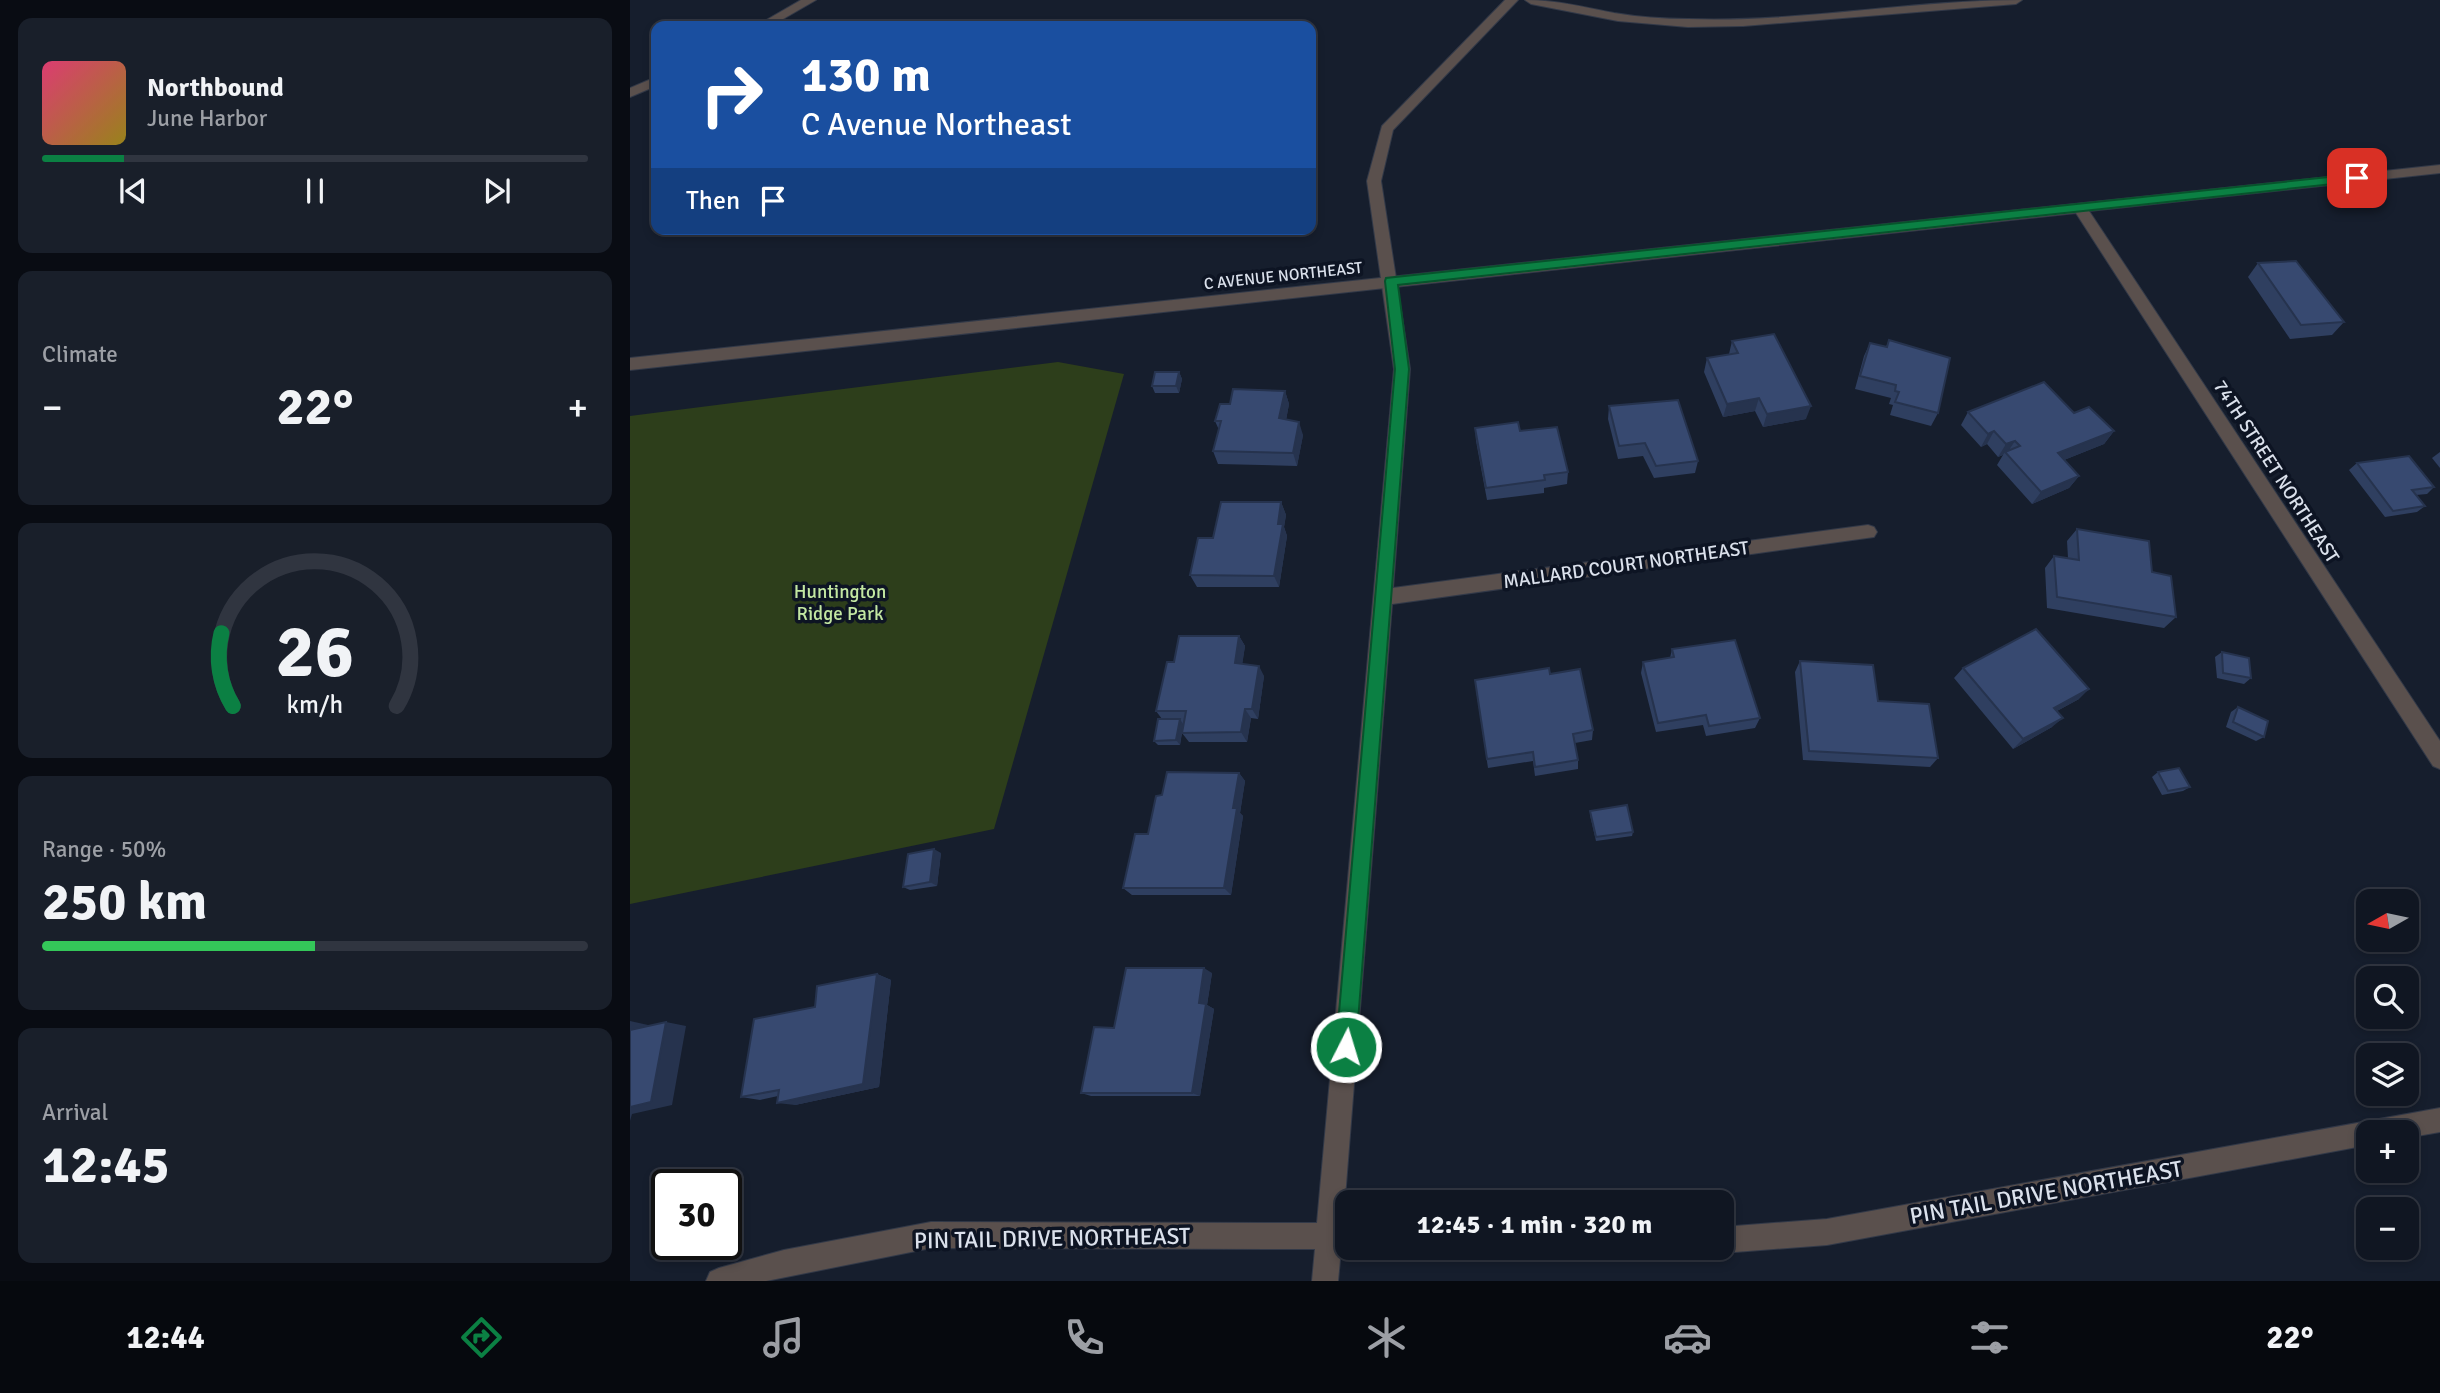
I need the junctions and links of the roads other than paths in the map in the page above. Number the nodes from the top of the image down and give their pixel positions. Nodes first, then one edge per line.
1 (810, 0) edge
2 (1512, 0) edge
3 (1531, 0) edge
4 (2016, 0) edge
5 (771, 21) edge
6 (651, 83) edge
7 (630, 93) edge
8 (2440, 169) edge
9 (2079, 206) junction
10 (1391, 281) junction
11 (630, 364) edge
12 (1868, 532) dead end
13 (1384, 597) junction
14 (2440, 759) edge
15 (2440, 1119) edge
16 (2419, 1123) edge
17 (2356, 1135) edge
18 (1341, 1190) edge
19 (1335, 1236) edge
20 (1734, 1239) edge
21 (1335, 1246) edge
22 (719, 1281) edge
23 (1325, 1281) edge

1 - 5 street
2 - 10 street
3 - 4 street
6 - 7 street
8 - 9 street, C AVENUE NORTHEAST
9 - 10 street, C AVENUE NORTHEAST
9 - 14 street, 74TH STREET NORTHEAST
10 - 11 street, C AVENUE NORTHEAST
10 - 13 street
12 - 13 street, MALLARD COURT NORTHEAST
13 - 18 street
15 - 16 street, PIN TAIL DRIVE NORTHEAST
17 - 20 street, PIN TAIL DRIVE NORTHEAST
19 - 22 street, PIN TAIL DRIVE NORTHEAST
21 - 23 street

